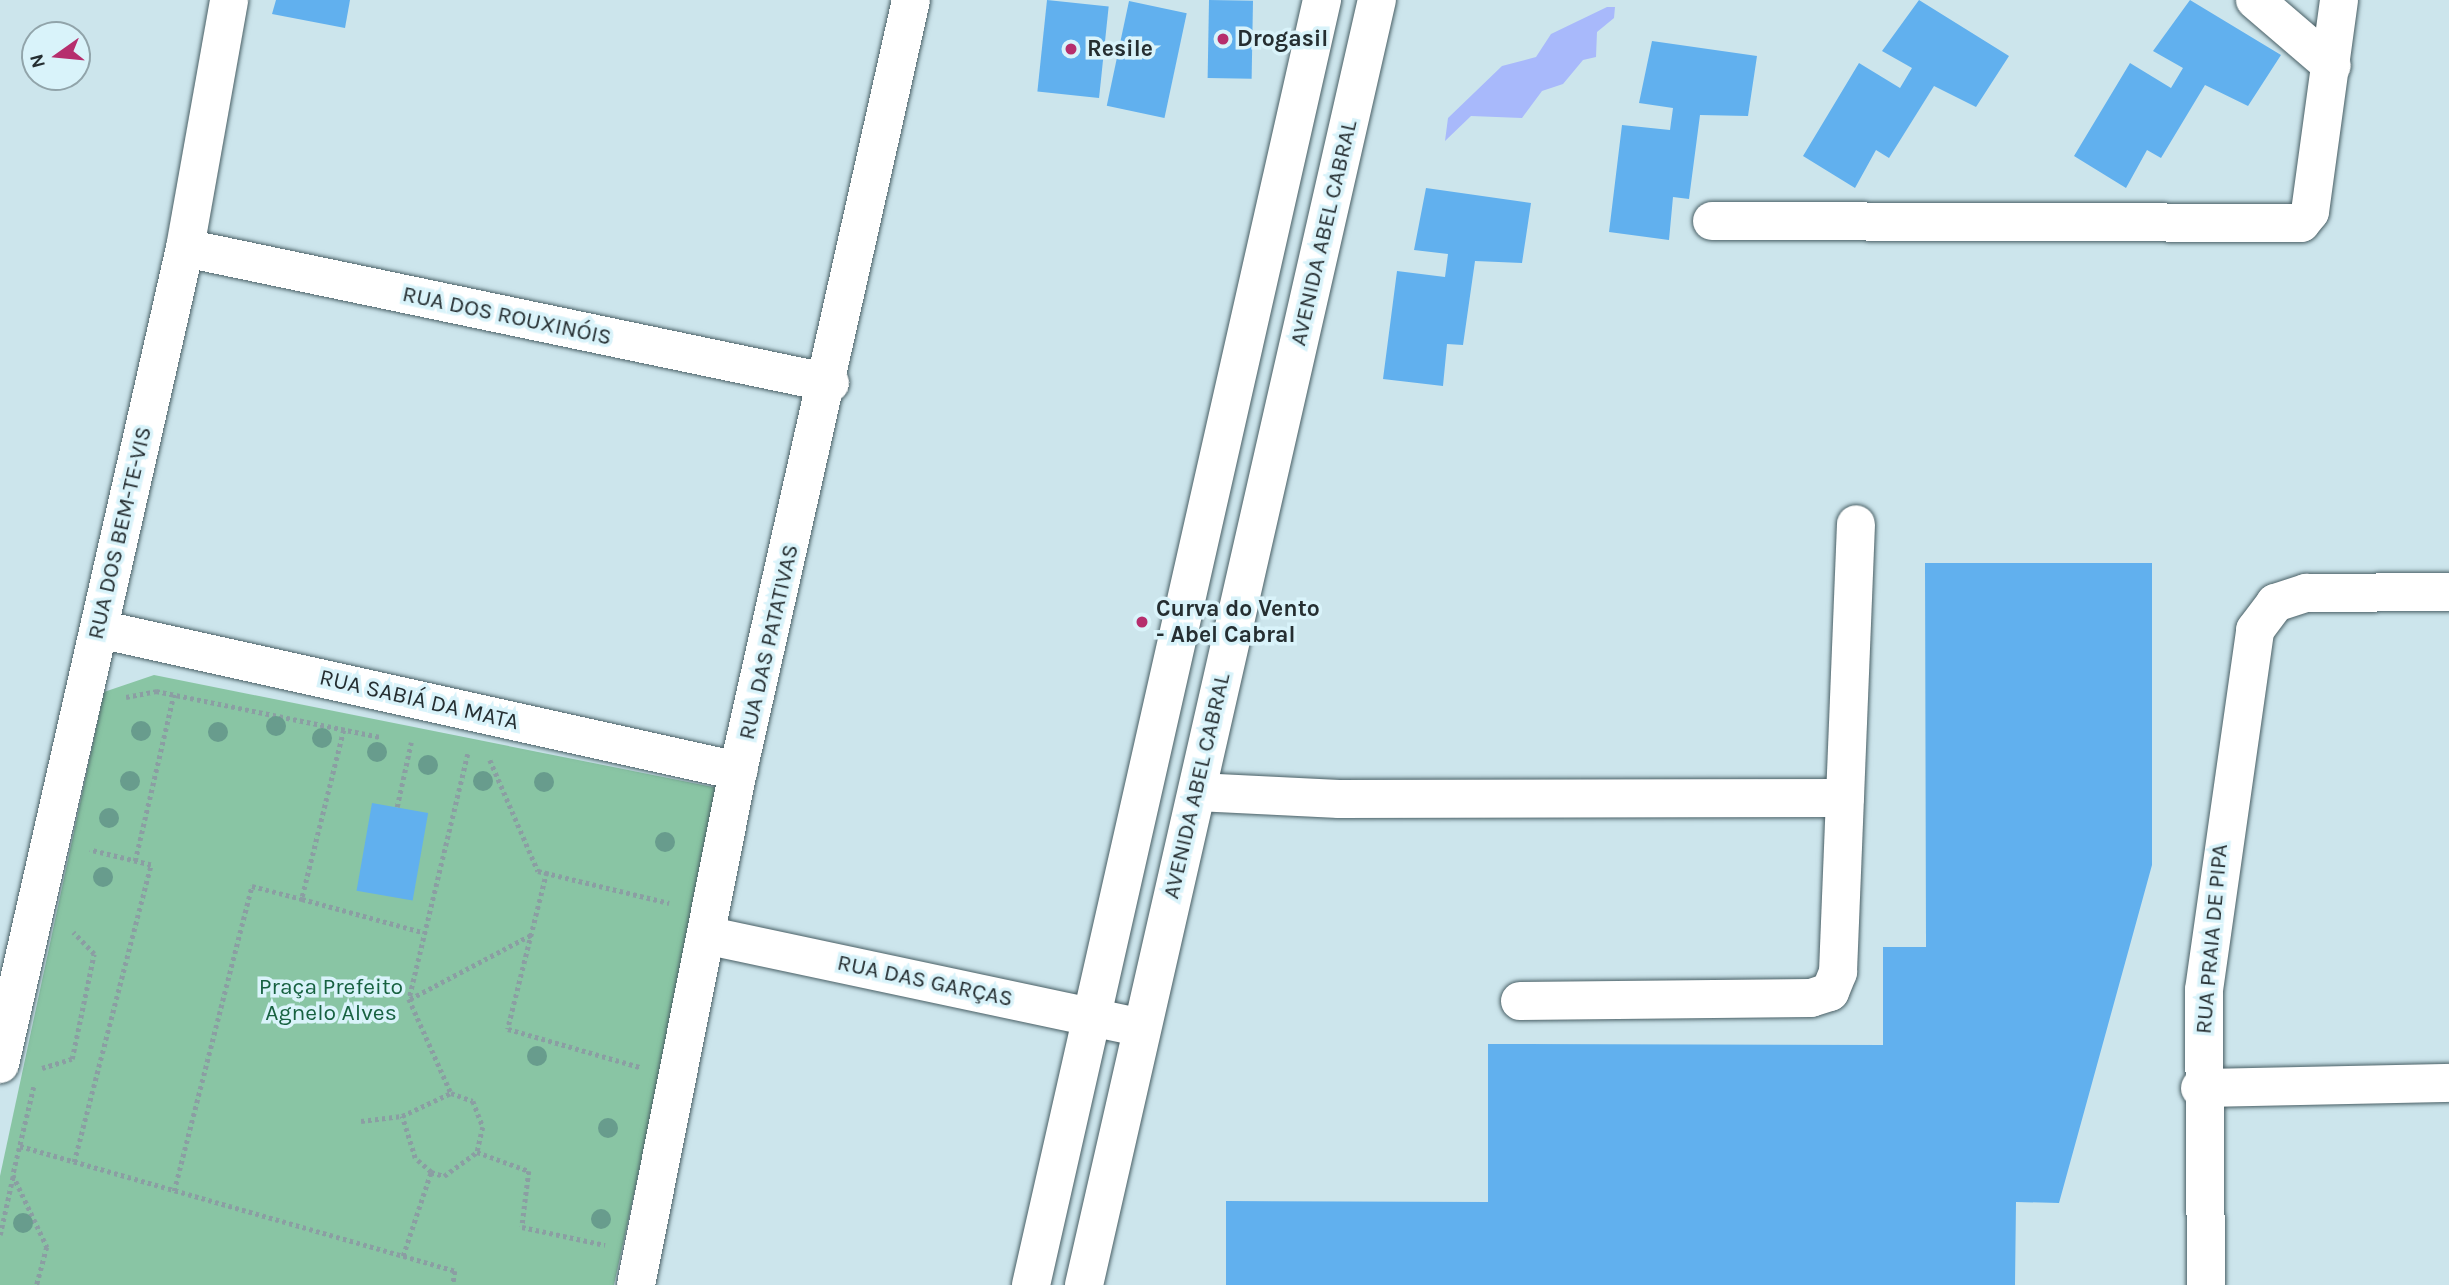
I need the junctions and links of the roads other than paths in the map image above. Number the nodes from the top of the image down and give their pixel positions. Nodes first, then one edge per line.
1 (229, 0) edge
2 (911, 0) edge
3 (1322, 0) edge
4 (1377, 0) edge
5 (2255, 0) edge
6 (2339, 0) edge
7 (2332, 66) junction
8 (1712, 220) dead end
9 (185, 248) junction
10 (830, 383) junction
11 (1856, 524) dead end
12 (2449, 592) edge
13 (99, 629) junction
14 (738, 771) junction
15 (1197, 792) junction
16 (1845, 798) junction
17 (710, 936) junction
18 (1520, 1001) dead end
19 (1088, 1014) junction
20 (4, 1019) edge
21 (1139, 1027) junction
22 (0, 1064) edge
23 (2449, 1083) edge
24 (2200, 1088) junction
25 (1032, 1280) edge
26 (1084, 1284) edge
27 (636, 1285) edge
28 (2206, 1285) edge

1 - 9 street, RUA DOS BEM-TE-VIS
2 - 10 street, RUA DAS PATATIVAS
3 - 19 street
4 - 15 street, AVENIDA ABEL CABRAL
5 - 7 street
6 - 7 street
7 - 8 street
9 - 10 street, RUA DOS ROUXINÓIS
9 - 13 street, RUA DOS BEM-TE-VIS
10 - 14 street, RUA DAS PATATIVAS
11 - 16 street
12 - 24 street, RUA PRAIA DE PIPA
13 - 14 street, RUA SABIÁ DA MATA
13 - 20 street, RUA DOS BEM-TE-VIS
14 - 17 street, RUA DAS PATATIVAS
15 - 16 street
15 - 21 street, AVENIDA ABEL CABRAL
16 - 18 street
17 - 19 street, RUA DAS GARÇAS
17 - 27 street, RUA DAS PATATIVAS
19 - 21 street, RUA DAS GARÇAS
19 - 25 street
20 - 22 street, RUA DOS BEM-TE-VIS
21 - 26 street, AVENIDA ABEL CABRAL
23 - 24 street
24 - 28 street, RUA PRAIA DE PIPA
25 - 26 street

